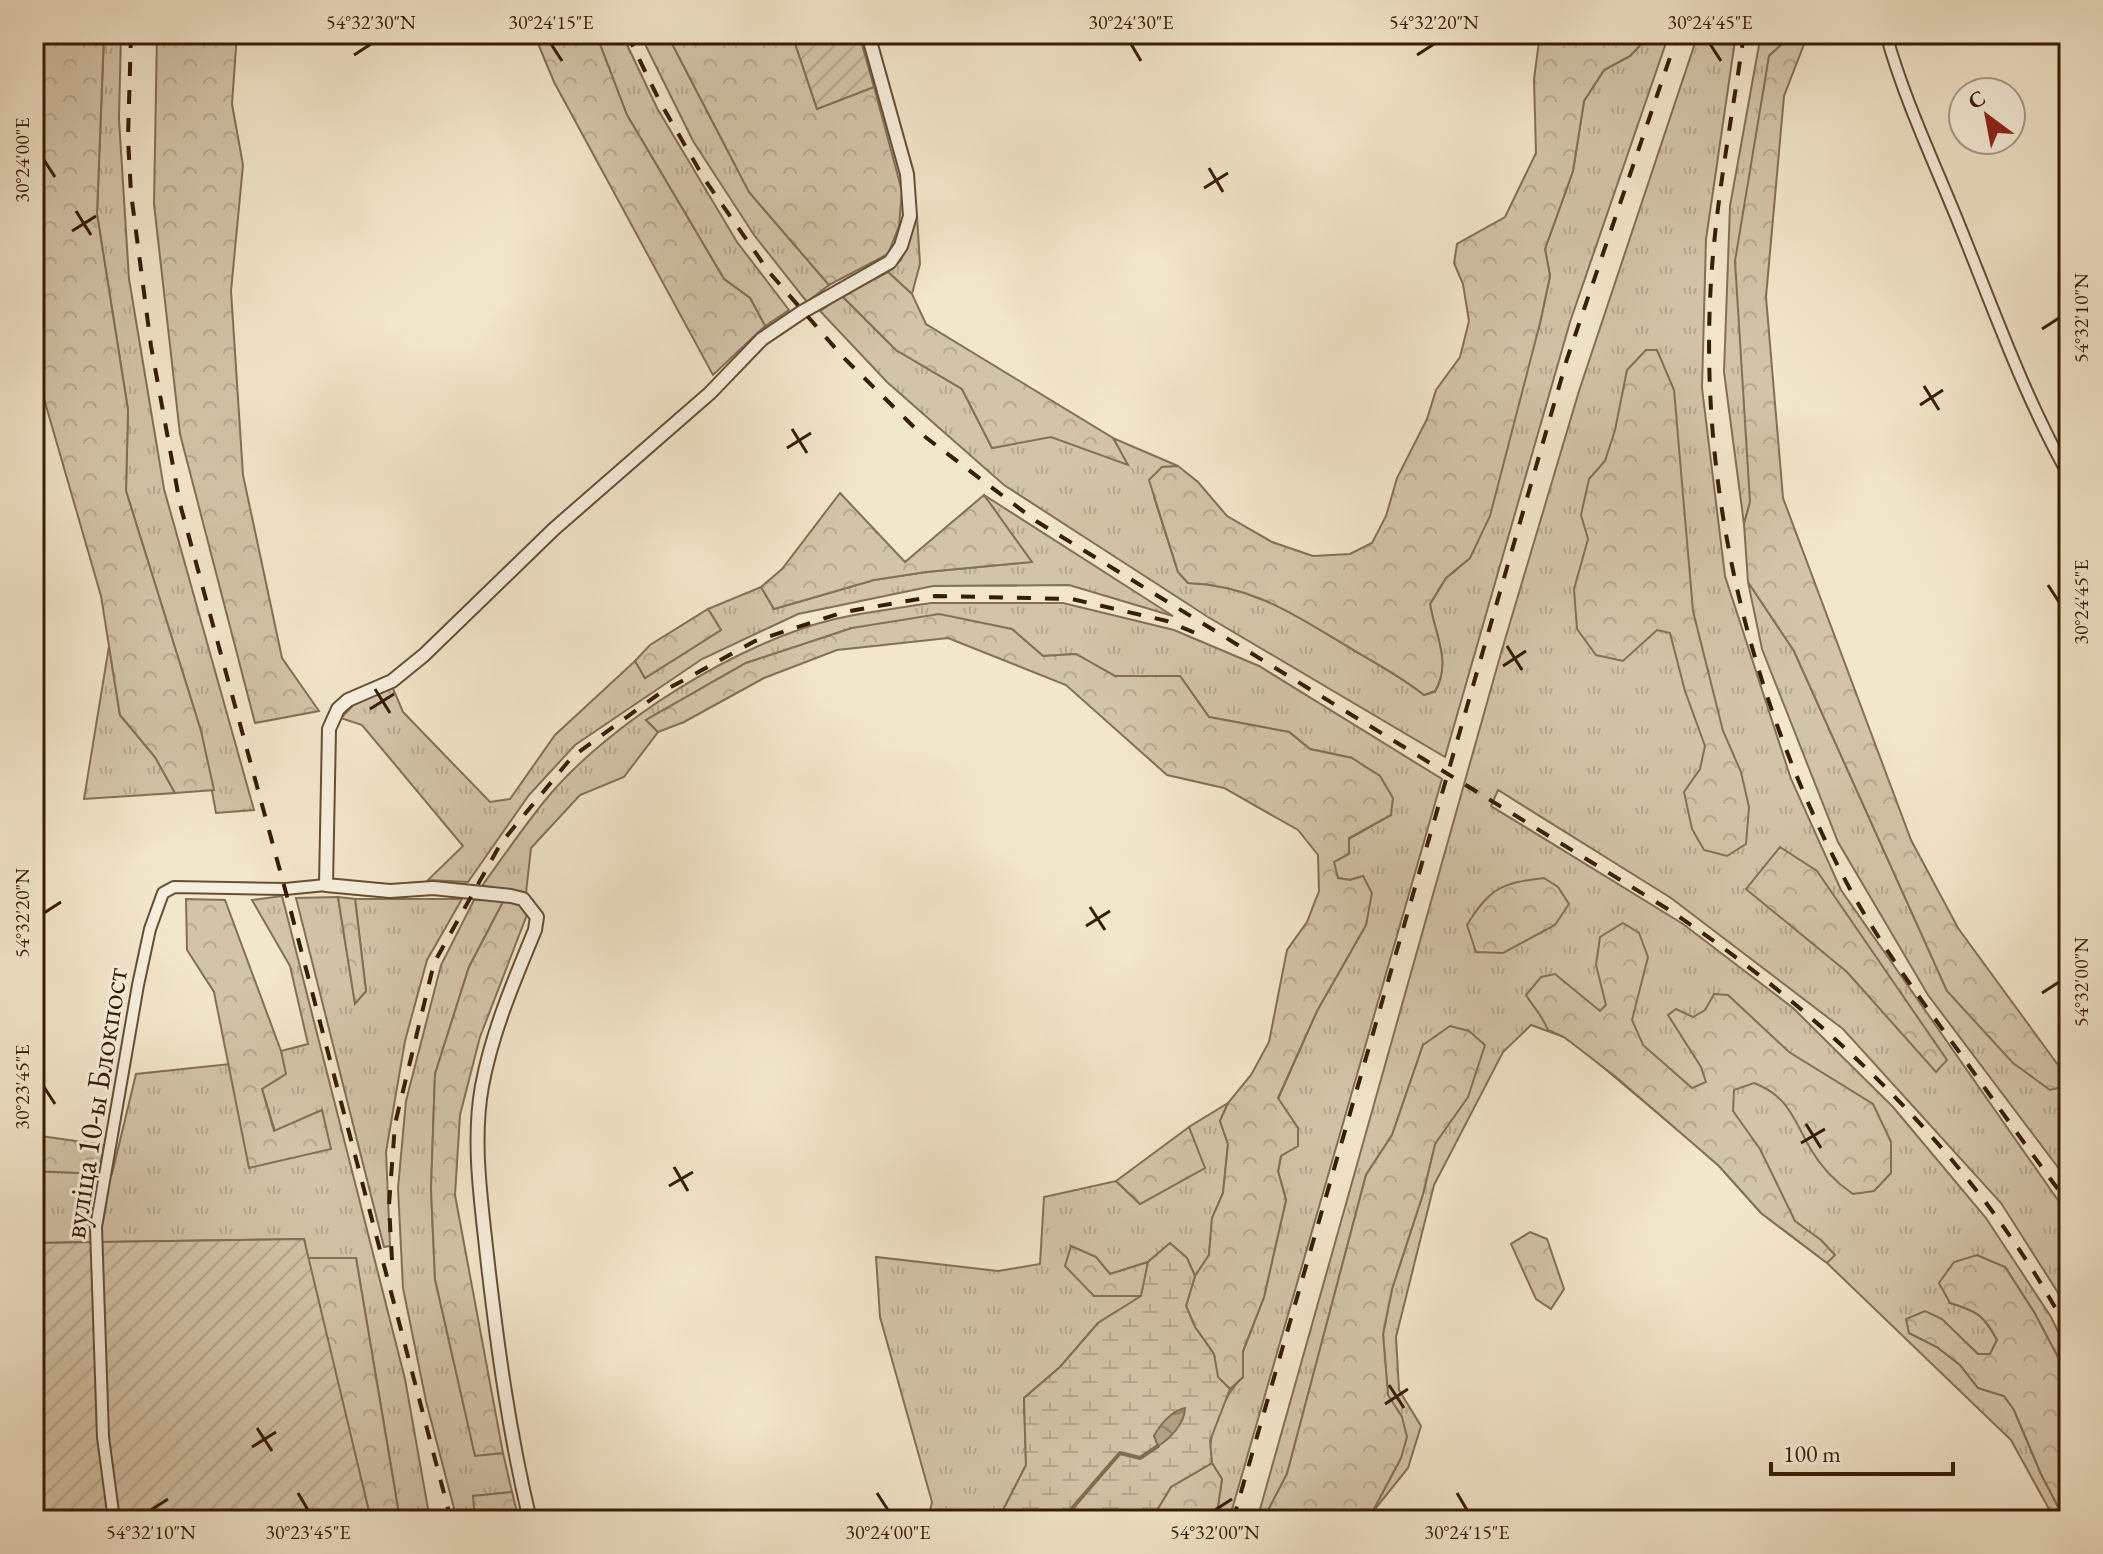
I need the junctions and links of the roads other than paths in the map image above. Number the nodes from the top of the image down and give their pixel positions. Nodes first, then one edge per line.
1 (868, 34) edge
2 (1886, 34) edge
3 (2069, 476) edge
4 (326, 885) junction
5 (114, 1520) edge
6 (530, 1520) edge

1 - 4 street
2 - 3 street
4 - 5 street, вуліца 10-ы Блокпост
4 - 6 street

